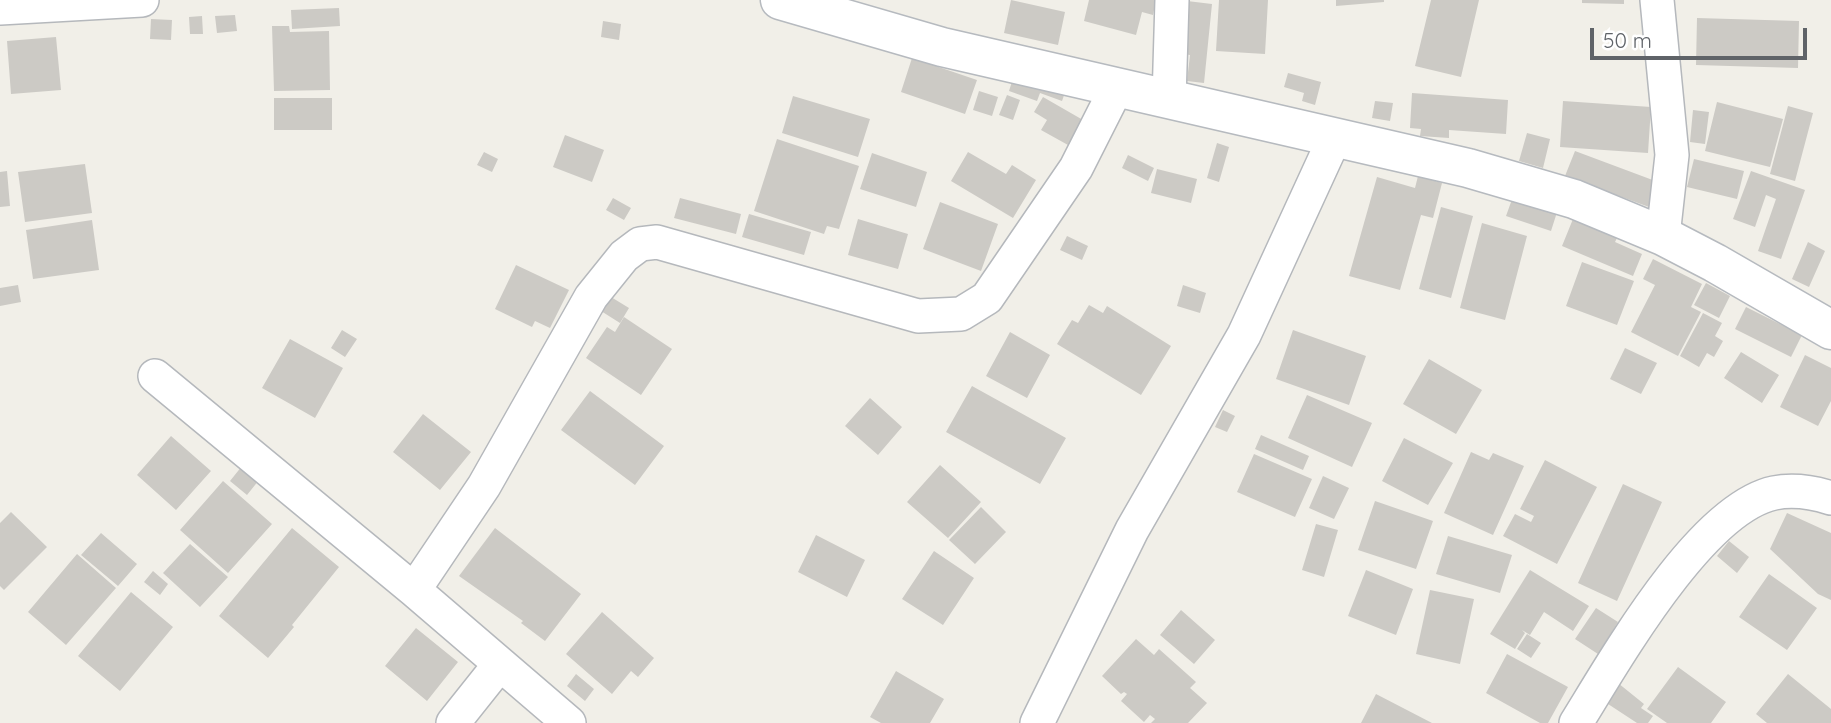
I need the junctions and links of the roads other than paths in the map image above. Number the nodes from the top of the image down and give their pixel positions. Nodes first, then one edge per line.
1 (142, 0) edge
2 (780, 0) edge
3 (1172, 0) edge
4 (1657, 0) edge
5 (0, 8) edge
6 (1117, 87) junction
7 (1169, 100) junction
8 (1335, 137) junction
9 (1662, 236) junction
10 (1831, 330) edge
11 (155, 376) dead end
12 (1831, 498) edge
13 (414, 590) junction
14 (500, 664) junction
15 (453, 723) edge
16 (569, 723) edge
17 (1037, 723) edge
18 (1576, 723) edge

1 - 5 street
2 - 6 street
3 - 7 street
4 - 9 street
6 - 7 street
6 - 13 street
7 - 8 street
8 - 9 street
8 - 17 street
9 - 10 street
11 - 13 street
12 - 18 street
13 - 14 street
14 - 15 street
14 - 16 street

